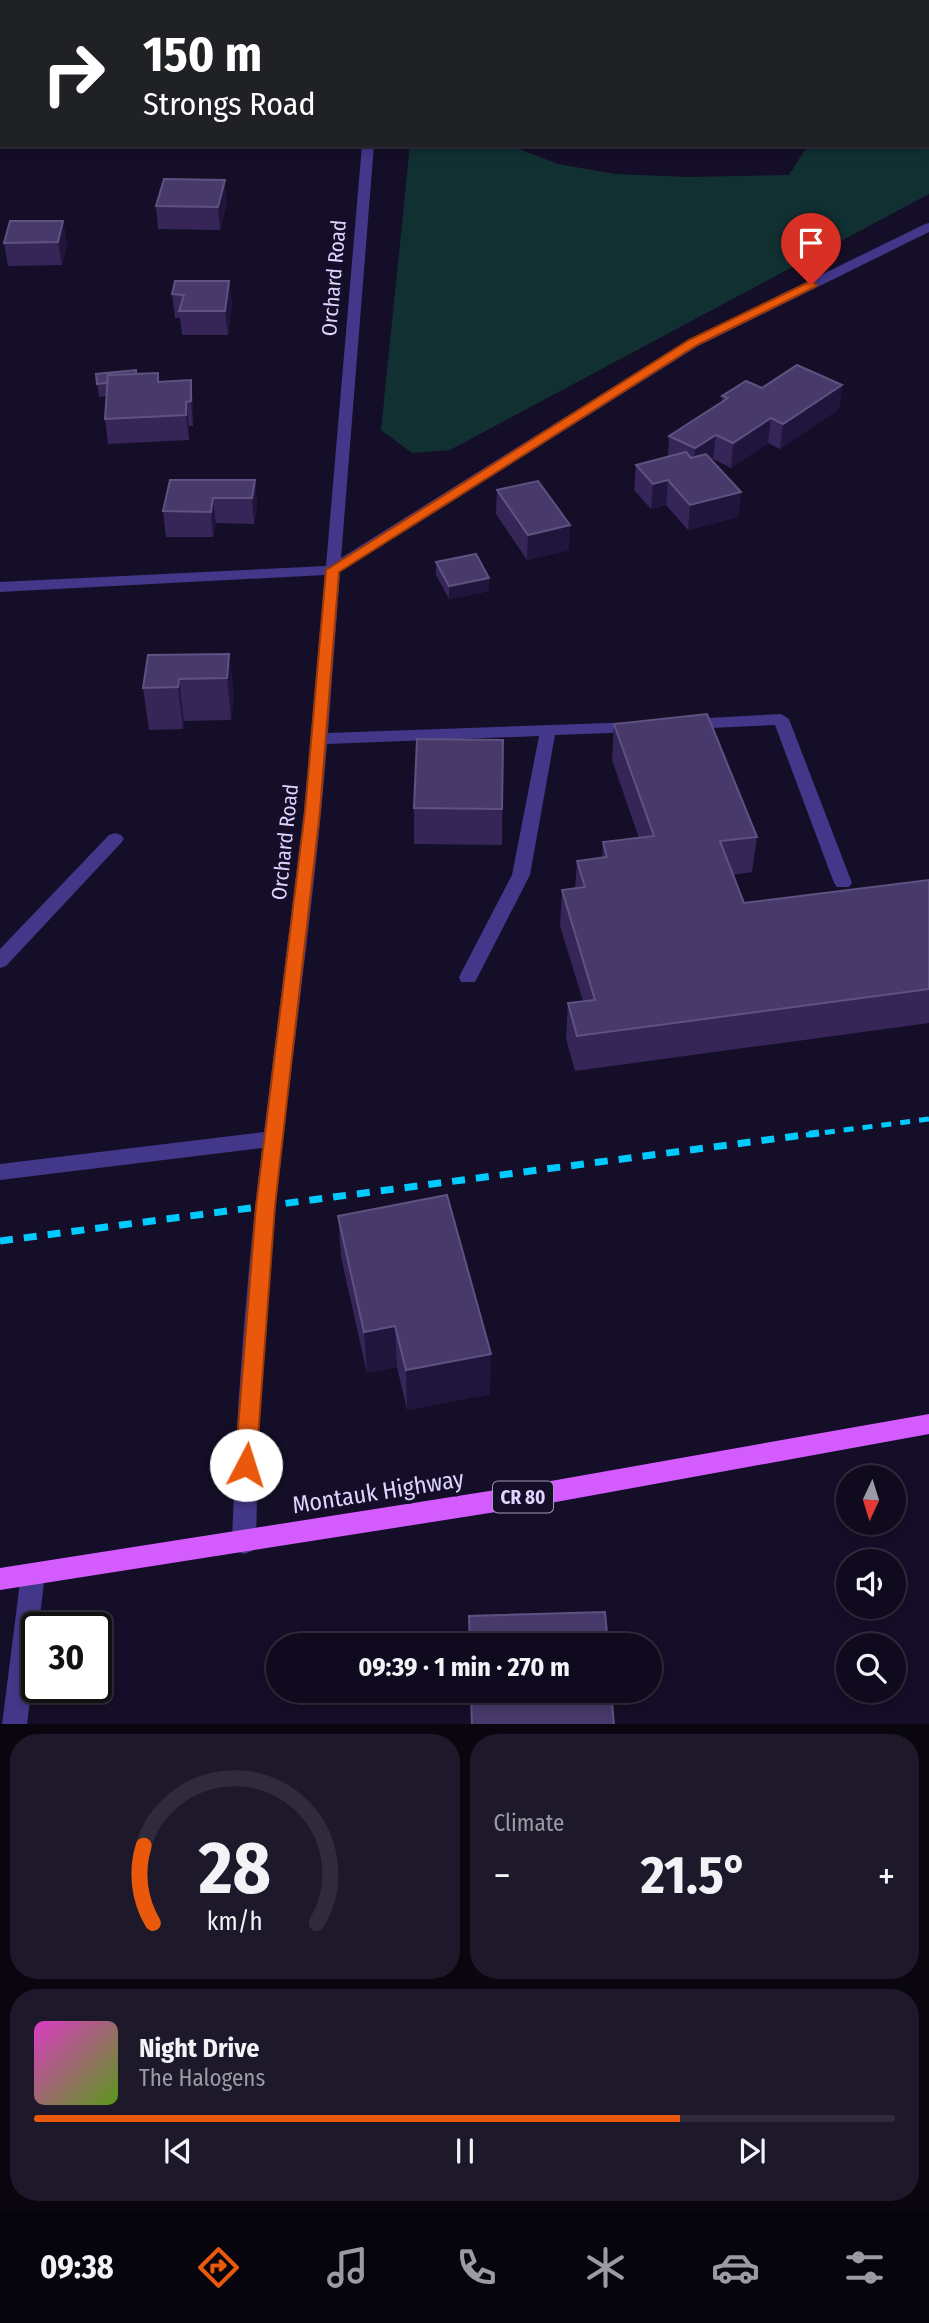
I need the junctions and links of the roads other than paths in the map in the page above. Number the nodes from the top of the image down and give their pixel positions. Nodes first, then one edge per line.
1 (368, 147) edge
2 (929, 227) edge
3 (333, 570) junction
4 (0, 587) edge
5 (548, 731) junction
6 (318, 738) junction
7 (115, 839) dead end
8 (843, 883) dead end
9 (0, 961) edge
10 (468, 977) dead end
11 (272, 1139) junction
12 (0, 1172) edge
13 (929, 1424) edge
14 (244, 1543) junction
15 (33, 1574) junction
16 (0, 1580) edge
17 (15, 1724) edge

1 - 3 street, Orchard Road
2 - 3 street
3 - 4 street
3 - 6 street, Orchard Road
5 - 6 street
5 - 8 street
5 - 10 street
6 - 11 street, Orchard Road
7 - 9 street
11 - 12 street
11 - 14 street, Orchard Road
13 - 14 main road, Montauk Highway / CR 80
14 - 15 main road, Montauk Highway / CR 80
15 - 16 main road, Montauk Highway / CR 80
15 - 17 street

